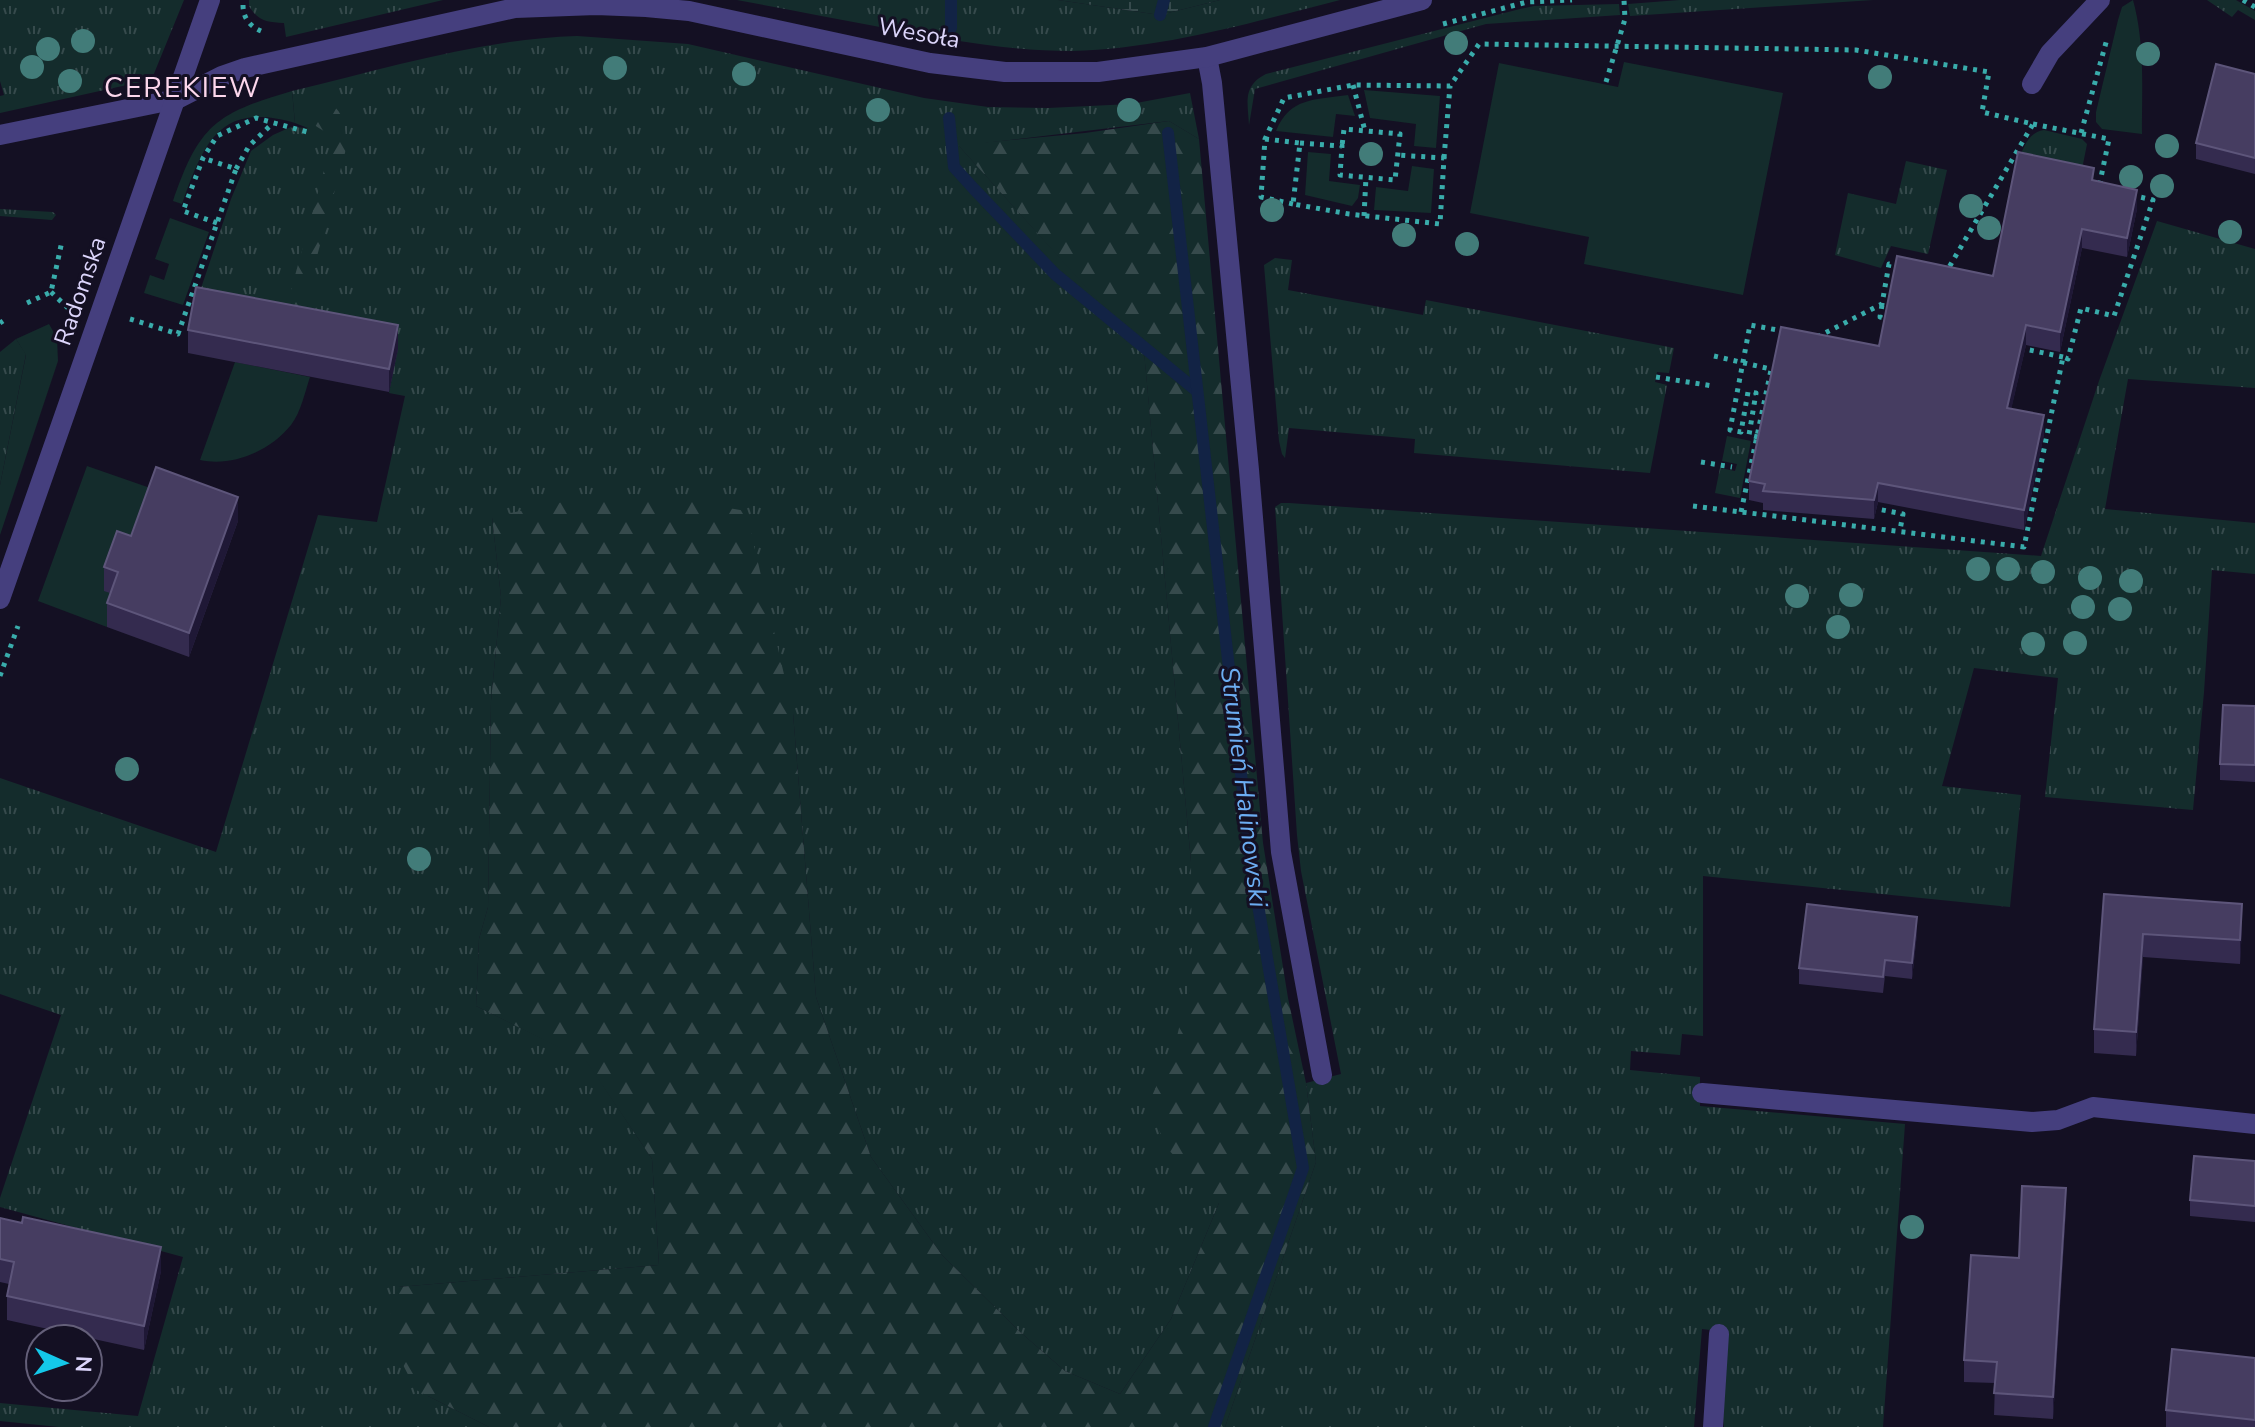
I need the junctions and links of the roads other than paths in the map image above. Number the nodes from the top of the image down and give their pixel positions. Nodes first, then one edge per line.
1 (210, 0) edge
2 (1422, 0) edge
3 (2100, 0) edge
4 (1207, 57) junction
5 (2032, 84) dead end
6 (177, 99) junction
7 (0, 135) edge
8 (0, 599) edge
9 (1322, 1075) dead end
10 (1702, 1093) dead end
11 (2255, 1124) edge
12 (1719, 1334) dead end
13 (1713, 1427) edge

1 - 6 street, Radomska
2 - 4 street, Wesoła
3 - 5 street
4 - 6 street, Wesoła
4 - 9 street
6 - 7 street, Wesoła
6 - 8 street, Radomska
10 - 11 street
12 - 13 street

